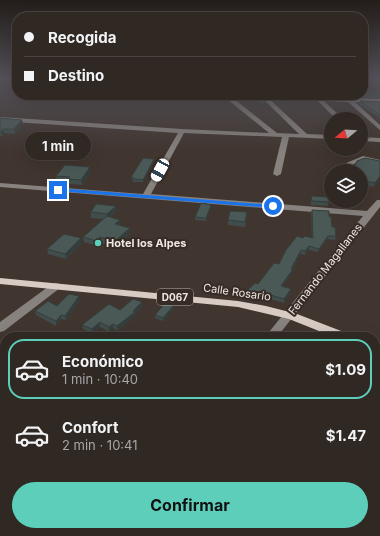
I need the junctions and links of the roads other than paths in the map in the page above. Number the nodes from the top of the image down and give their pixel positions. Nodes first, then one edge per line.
1 (235, 103) edge
2 (270, 103) edge
3 (323, 103) edge
4 (353, 103) edge
5 (333, 112) edge
6 (0, 119) edge
7 (380, 128) edge
8 (182, 131) junction
9 (276, 135) junction
10 (286, 136) junction
11 (305, 136) junction
12 (324, 137) edge
13 (368, 139) edge
14 (380, 140) edge
15 (380, 162) edge
16 (348, 164) edge
17 (277, 174) dead end
18 (0, 185) edge
19 (146, 196) junction
20 (380, 202) edge
21 (369, 214) junction
22 (0, 281) edge
23 (56, 286) junction
24 (289, 315) junction
25 (0, 328) edge
26 (275, 332) edge
27 (332, 332) edge

1 - 9 street
2 - 11 street
3 - 5 street
4 - 7 street
6 - 8 street
8 - 9 street
8 - 19 street
9 - 10 street
10 - 11 street
10 - 17 street
11 - 12 street
13 - 14 street
15 - 16 street
18 - 19 street
19 - 21 street
20 - 21 street, Fernando Magallanes
21 - 24 street, Fernando Magallanes
22 - 23 main road, Calle Rosario / D067
23 - 24 main road, Calle Rosario / D067
23 - 25 street
24 - 26 street, Fernando Magallanes
24 - 27 main road, Calle Rosario / D067

